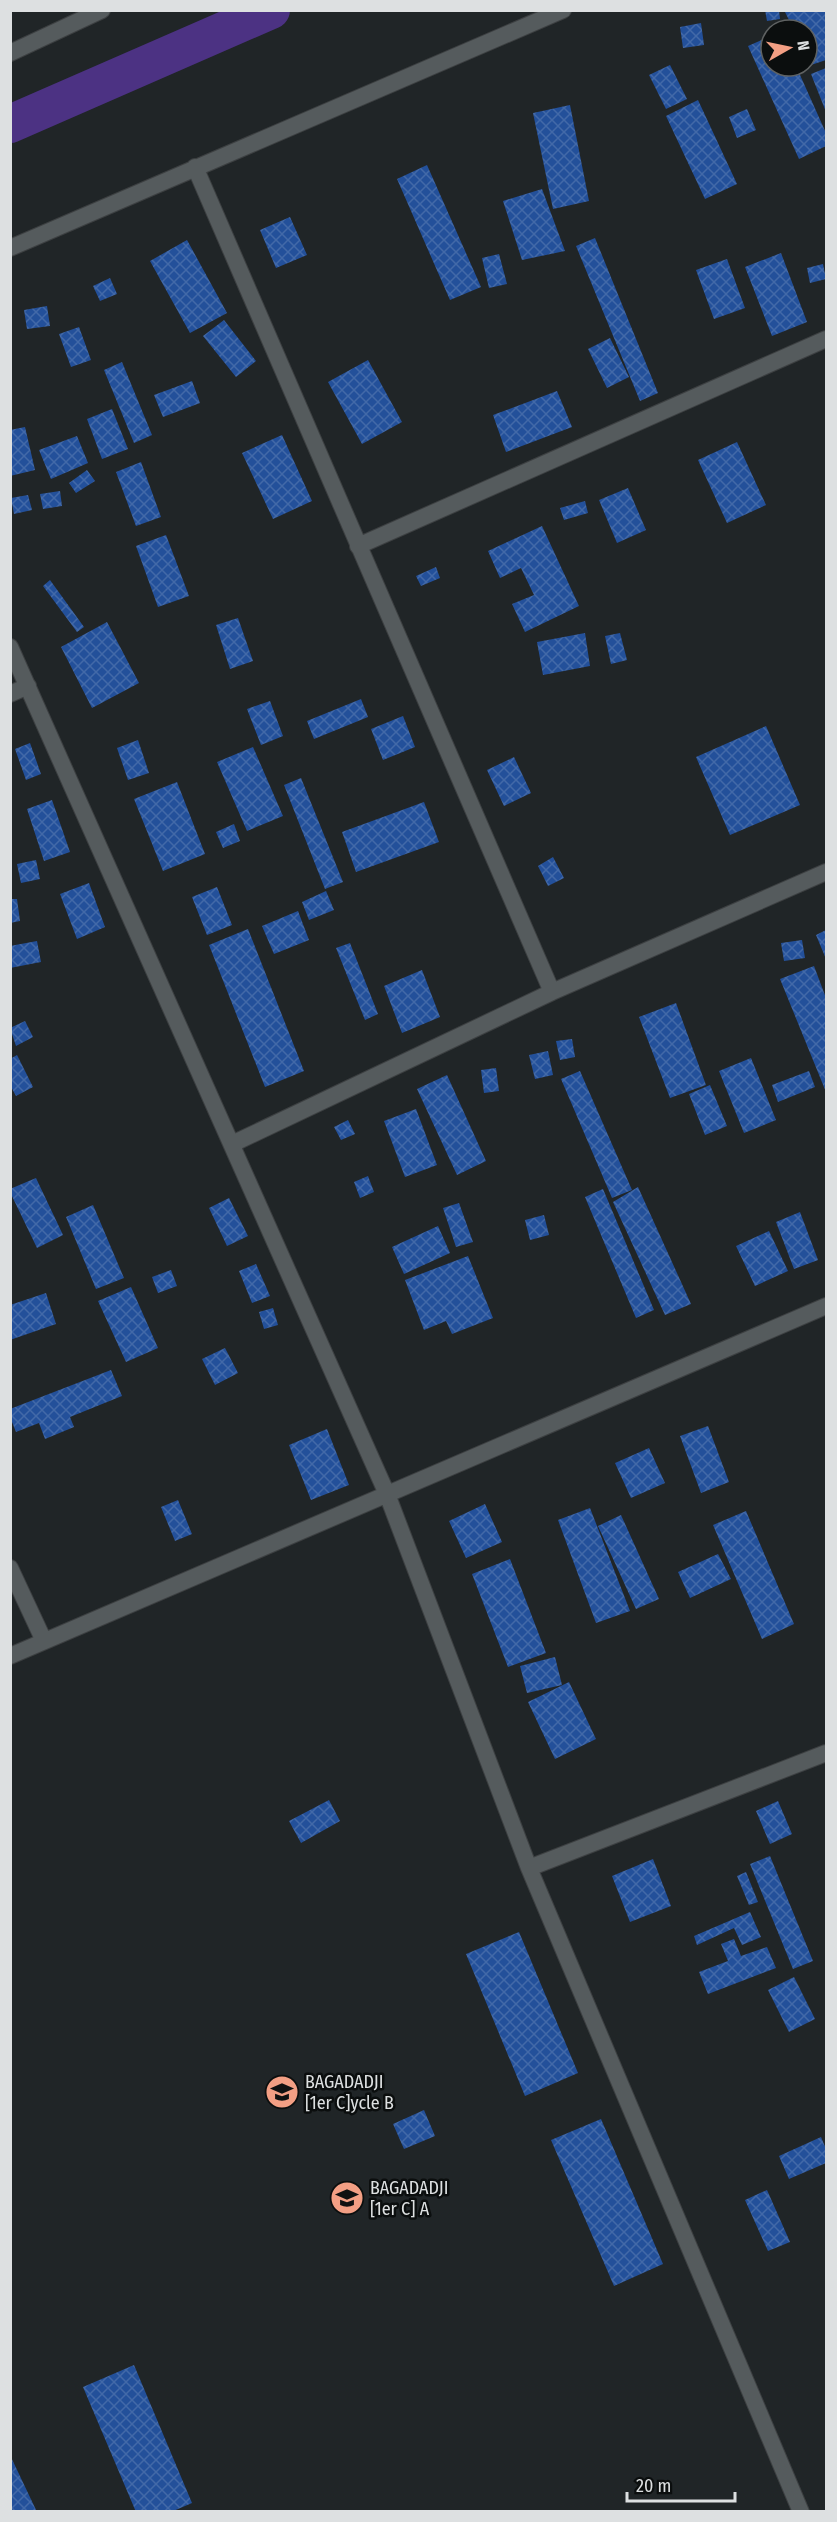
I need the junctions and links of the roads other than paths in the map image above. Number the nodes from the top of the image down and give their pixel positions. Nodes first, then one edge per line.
1 (102, 10) edge
2 (562, 10) edge
3 (10, 53) edge
4 (195, 167) junction
5 (10, 248) edge
6 (826, 339) edge
7 (358, 546) junction
8 (10, 647) edge
9 (28, 686) junction
10 (10, 694) edge
11 (826, 872) edge
12 (552, 992) junction
13 (232, 1144) junction
14 (826, 1306) edge
15 (387, 1494) junction
16 (10, 1568) edge
17 (44, 1641) junction
18 (10, 1656) edge
19 (826, 1753) edge
20 (529, 1868) junction
21 (801, 2511) edge

1 - 3 street
2 - 4 street
4 - 5 street
4 - 7 street
6 - 7 street
7 - 12 street
8 - 9 street
9 - 10 street
9 - 13 street
11 - 12 street
12 - 13 street
13 - 15 street
14 - 15 street
15 - 17 street
15 - 20 street
16 - 17 street
17 - 18 street
19 - 20 street
20 - 21 street

